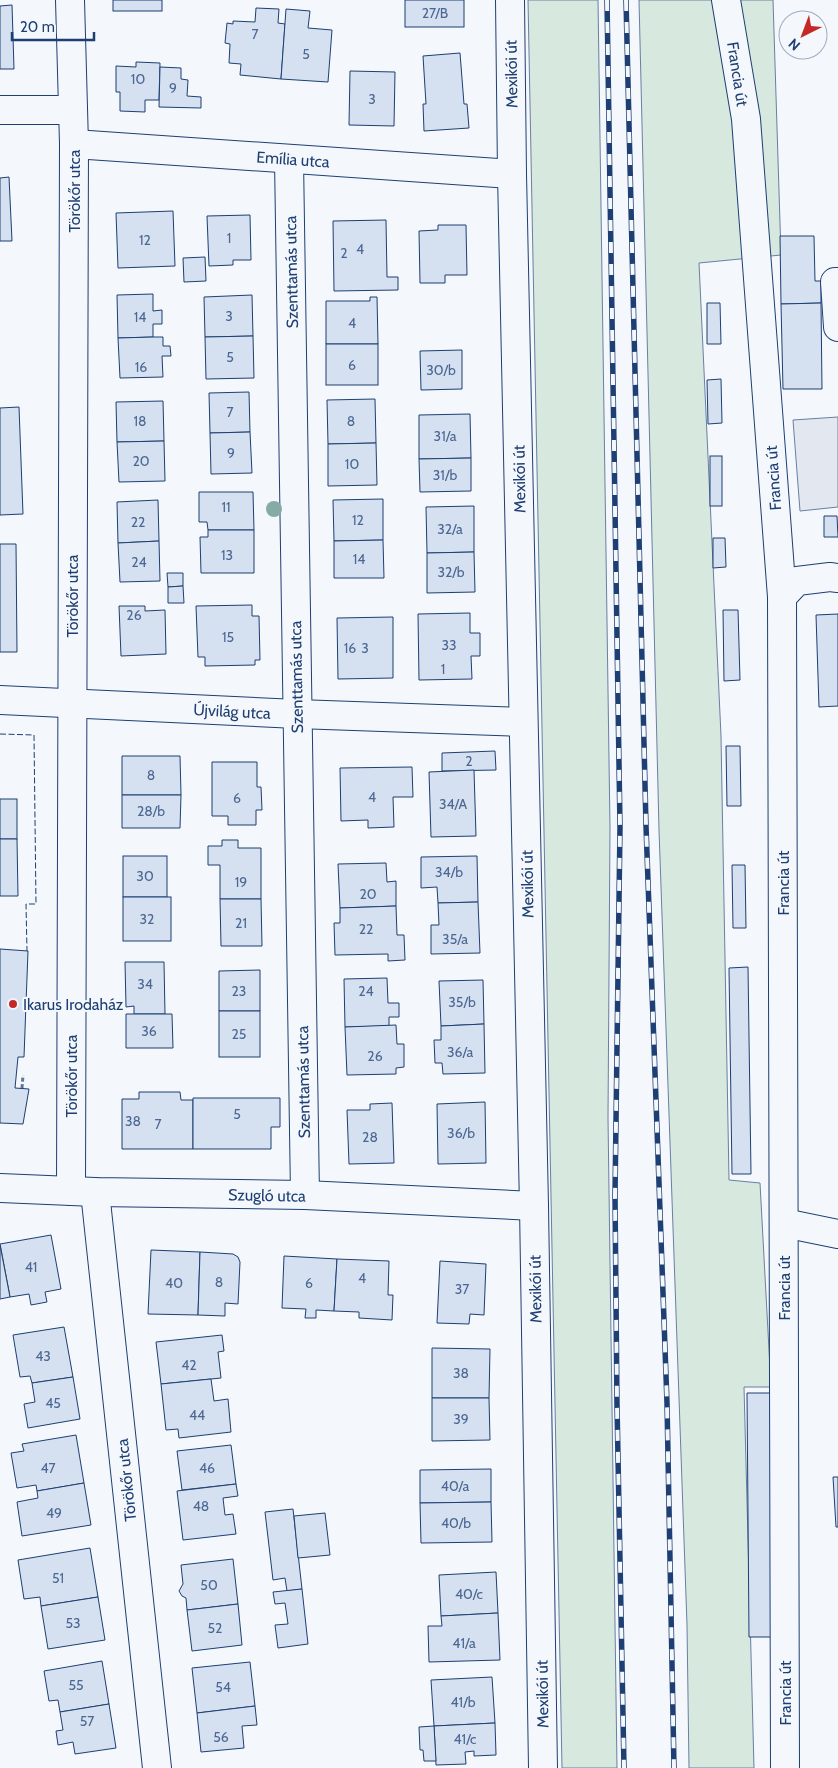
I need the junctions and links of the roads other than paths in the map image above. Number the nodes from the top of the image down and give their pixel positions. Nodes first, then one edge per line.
1 (70, 0) edge
2 (510, 0) edge
3 (726, 0) edge
4 (0, 110) edge
5 (73, 110) junction
6 (74, 144) junction
7 (290, 159) junction
8 (512, 174) junction
9 (838, 282) edge
10 (838, 327) edge
11 (838, 578) edge
12 (782, 597) junction
13 (0, 700) edge
14 (72, 703) junction
15 (297, 714) junction
16 (524, 722) junction
17 (0, 1188) edge
18 (83, 1192) junction
19 (305, 1195) junction
20 (534, 1206) junction
21 (784, 1223) junction
22 (838, 1234) edge
23 (157, 1768) edge
24 (543, 1768) edge
25 (785, 1768) edge

1 - 5 street, Törökőr utca
2 - 8 street, Mexikói út
3 - 12 street, Francia út
4 - 5 street
5 - 6 street, Törökőr utca
6 - 7 street, Emília utca
6 - 14 street, Törökőr utca
7 - 8 street, Emília utca
7 - 15 street, Szenttamás utca
8 - 16 street, Mexikói út
9 - 10 street
11 - 12 street
12 - 21 street, Francia út
13 - 14 street, Újvilág utca
14 - 15 street, Újvilág utca
14 - 18 street, Törökőr utca
15 - 16 street, Újvilág utca
15 - 19 street, Szenttamás utca
16 - 20 street, Mexikói út
17 - 18 street, Szugló utca
18 - 19 street, Szugló utca
18 - 23 street, Törökőr utca
19 - 20 street, Szugló utca
20 - 24 street, Mexikói út
21 - 22 street
21 - 25 street, Francia út

